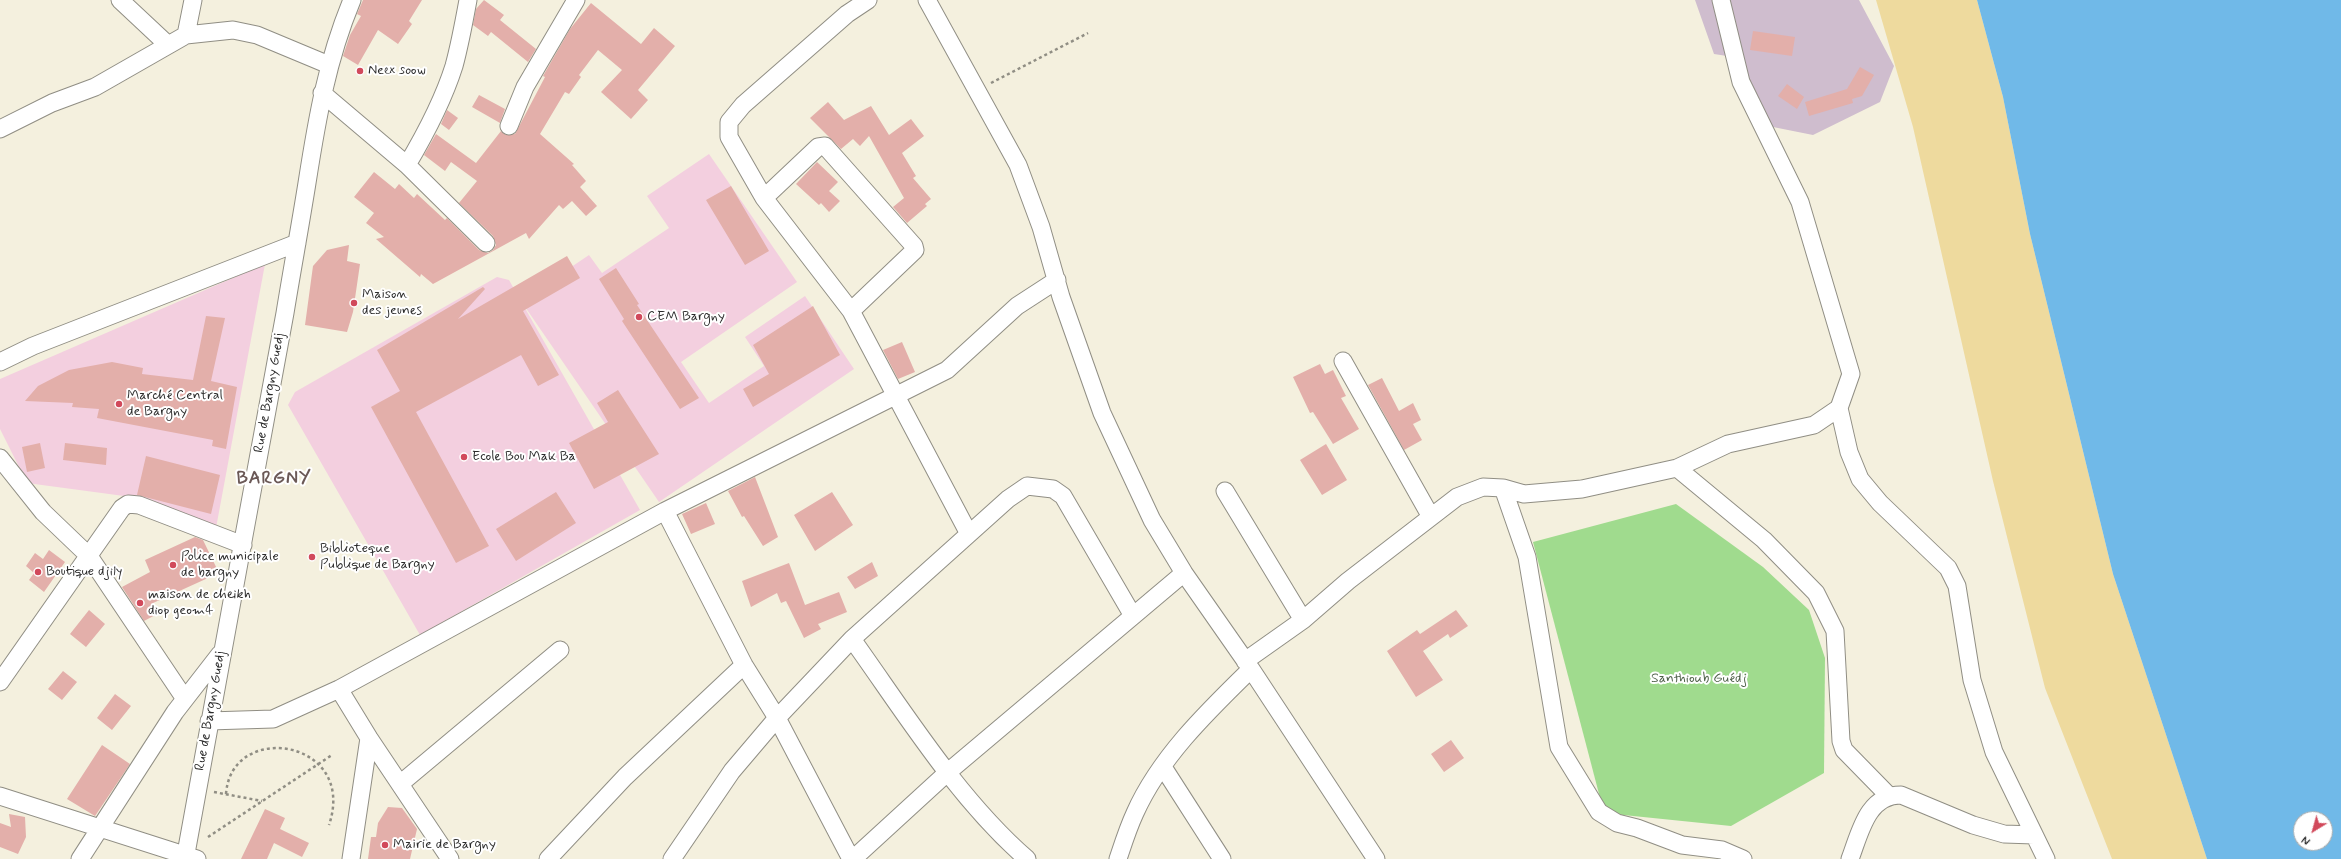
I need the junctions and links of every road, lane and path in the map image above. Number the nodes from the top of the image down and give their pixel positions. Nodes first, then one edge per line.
1 (120, 0) edge
2 (193, 0) edge
3 (352, 0) edge
4 (468, 0) edge
5 (576, 0) edge
6 (868, 0) edge
7 (927, 0) edge
8 (1721, 0) edge
9 (1088, 33) dead end
10 (186, 35) junction
11 (167, 44) junction
12 (329, 65) junction
13 (977, 90) junction
14 (322, 93) junction
15 (510, 126) dead end
16 (0, 129) edge
17 (407, 165) junction
18 (764, 198) junction
19 (297, 243) junction
20 (486, 243) dead end
21 (1057, 280) junction
22 (851, 311) junction
23 (1342, 361) dead end
24 (0, 362) edge
25 (897, 397) junction
26 (1839, 408) junction
27 (0, 458) edge
28 (1677, 468) junction
29 (1503, 488) junction
30 (1225, 492) dead end
31 (665, 511) junction
32 (1431, 517) junction
33 (969, 534) junction
34 (243, 545) junction
35 (88, 556) junction
36 (1184, 572) junction
37 (1133, 616) junction
38 (1303, 620) junction
39 (852, 639) junction
40 (560, 650) dead end
41 (221, 652) junction
42 (744, 665) junction
43 (1248, 665) junction
44 (0, 682) edge
45 (339, 689) junction
46 (185, 700) junction
47 (777, 718) junction
48 (209, 721) junction
49 (369, 738) junction
50 (332, 755) dead end
51 (318, 764) junction
52 (1163, 767) junction
53 (948, 772) junction
54 (400, 784) junction
55 (197, 789) junction
56 (226, 794) junction
57 (0, 796) edge
58 (1889, 796) junction
59 (262, 801) junction
60 (329, 825) dead end
61 (101, 829) junction
62 (2034, 835) junction
63 (208, 837) dead end
64 (189, 858) edge
65 (80, 859) edge
66 (350, 859) edge
67 (450, 859) edge
68 (548, 859) edge
69 (672, 859) edge
70 (852, 859) edge
71 (1027, 859) edge
72 (1118, 859) edge
73 (1222, 859) edge
74 (1376, 859) edge
75 (1743, 859) edge
76 (1850, 859) edge
77 (2046, 859) edge

1 - 11 street
2 - 10 street
3 - 12 street, Rue de Bargny Guedj
4 - 17 street
5 - 15 street
6 - 18 street
7 - 13 street
8 - 26 street
9 - 13 path
10 - 11 street
10 - 12 street
11 - 16 street
12 - 14 street, Rue de Bargny Guedj
13 - 21 street
14 - 17 street
14 - 19 street, Rue de Bargny Guedj
17 - 20 street
18 - 22 street
18 - 22 street
19 - 24 street
19 - 34 street, Rue de Bargny Guedj
21 - 25 street
21 - 36 street
22 - 25 street
23 - 32 street
25 - 31 street
25 - 33 street
26 - 28 street
26 - 62 street
27 - 35 street
28 - 29 street
28 - 58 street
29 - 32 street
29 - 75 street
30 - 38 street
31 - 42 street
31 - 45 street
32 - 38 street
33 - 37 street
33 - 39 street
34 - 35 street
34 - 41 street, Rue de Bargny Guedj
35 - 44 street
35 - 46 street
36 - 37 street
36 - 43 street
37 - 53 street
38 - 43 street
39 - 47 street
39 - 53 street
40 - 54 street
41 - 46 street
41 - 48 street, Rue de Bargny Guedj
42 - 47 street
42 - 68 street
43 - 52 street
43 - 74 street
45 - 48 street
45 - 49 street
46 - 61 street
47 - 69 street
47 - 70 street
48 - 55 street, Rue de Bargny Guedj
49 - 54 street
49 - 66 street
50 - 51 path
51 - 56 path
51 - 59 path
51 - 60 path
52 - 72 street
52 - 73 street
53 - 70 street
53 - 71 street
54 - 67 street
55 - 56 path
55 - 64 street, Rue de Bargny Guedj
56 - 59 path
57 - 61 street
58 - 62 street
58 - 76 street
59 - 63 path
61 - 64 street
61 - 65 street
62 - 77 street

